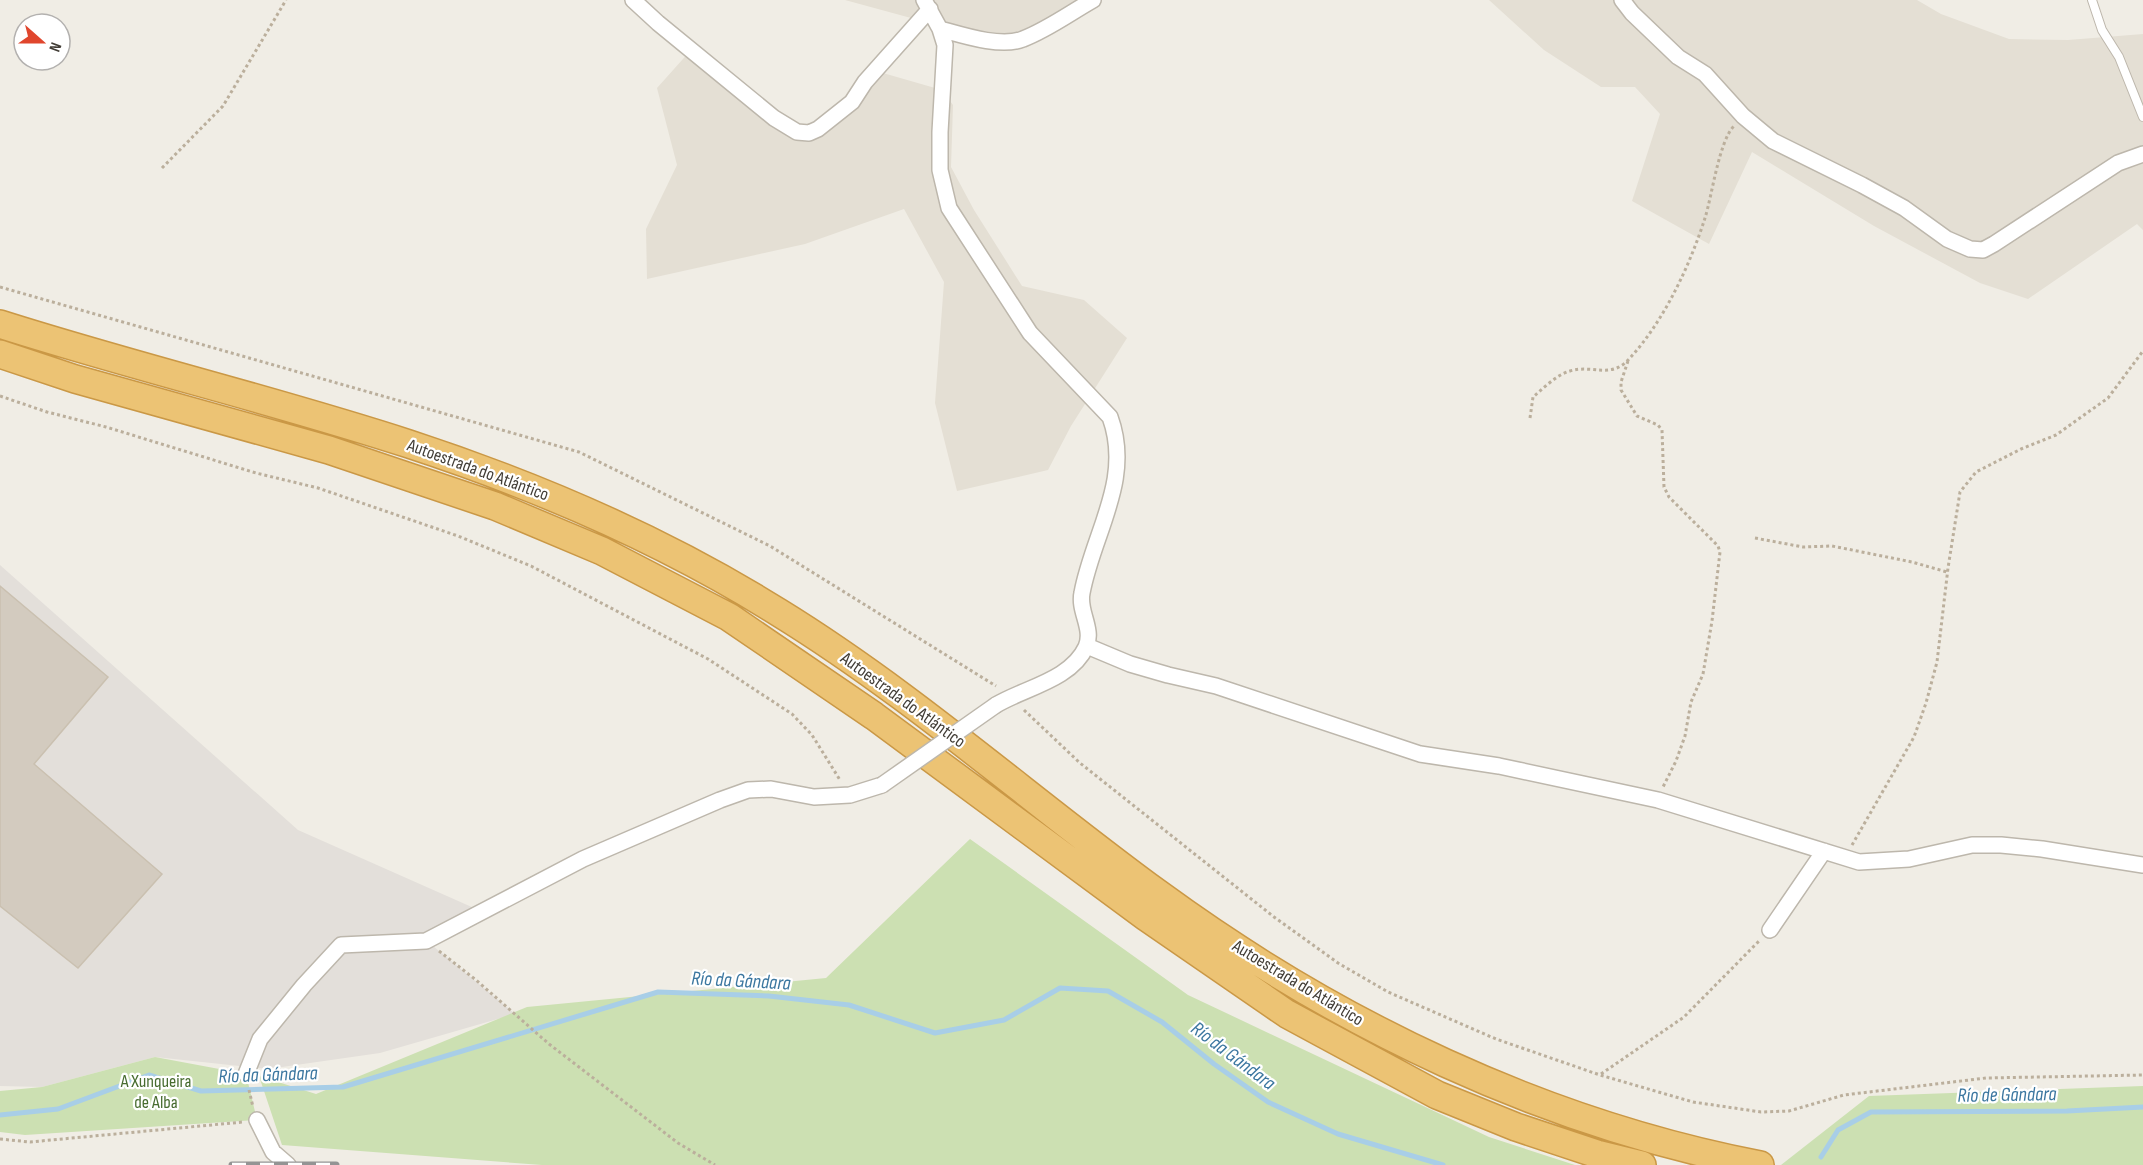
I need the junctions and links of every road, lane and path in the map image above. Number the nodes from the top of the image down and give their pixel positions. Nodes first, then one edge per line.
1 (286, 0) edge
2 (633, 0) edge
3 (1093, 0) edge
4 (1622, 0) edge
5 (2092, 0) edge
6 (927, 4) edge
7 (940, 29) junction
8 (1743, 116) junction
9 (2143, 117) edge
10 (2143, 154) edge
11 (162, 168) dead end
12 (0, 287) edge
13 (0, 324) edge
14 (2143, 351) edge
15 (0, 354) edge
16 (1628, 361) junction
17 (0, 396) edge
18 (1530, 418) dead end
19 (1755, 538) dead end
20 (1947, 572) junction
21 (1087, 646) junction
22 (1011, 696) junction
23 (850, 795) junction
24 (1658, 800) junction
25 (1824, 851) junction
26 (1845, 856) junction
27 (2143, 865) edge
28 (1770, 930) joint
29 (426, 941) junction
30 (246, 1074) joint
31 (1600, 1075) junction
32 (2143, 1075) edge
33 (256, 1120) junction
34 (0, 1139) edge
35 (288, 1165) edge
36 (715, 1165) edge
37 (1642, 1165) edge
38 (1760, 1165) edge

1 - 11 path
2 - 6 street
3 - 7 street
4 - 8 street
5 - 9 lane
6 - 7 street
7 - 21 street
8 - 10 street
8 - 16 path
12 - 22 path
13 - 38 highway, Autoestrada do Atlántico
14 - 20 path
15 - 37 highway, Autoestrada do Atlántico
16 - 18 path
16 - 24 path
17 - 23 path
19 - 20 path
20 - 26 path
21 - 22 street
21 - 24 street
22 - 23 street, bridge
22 - 31 path
23 - 29 street
24 - 25 street
25 - 26 street
25 - 28 street
26 - 27 street
28 - 31 path
29 - 30 street
29 - 36 path
30 - 33 path
31 - 32 path
33 - 34 path
33 - 35 street

